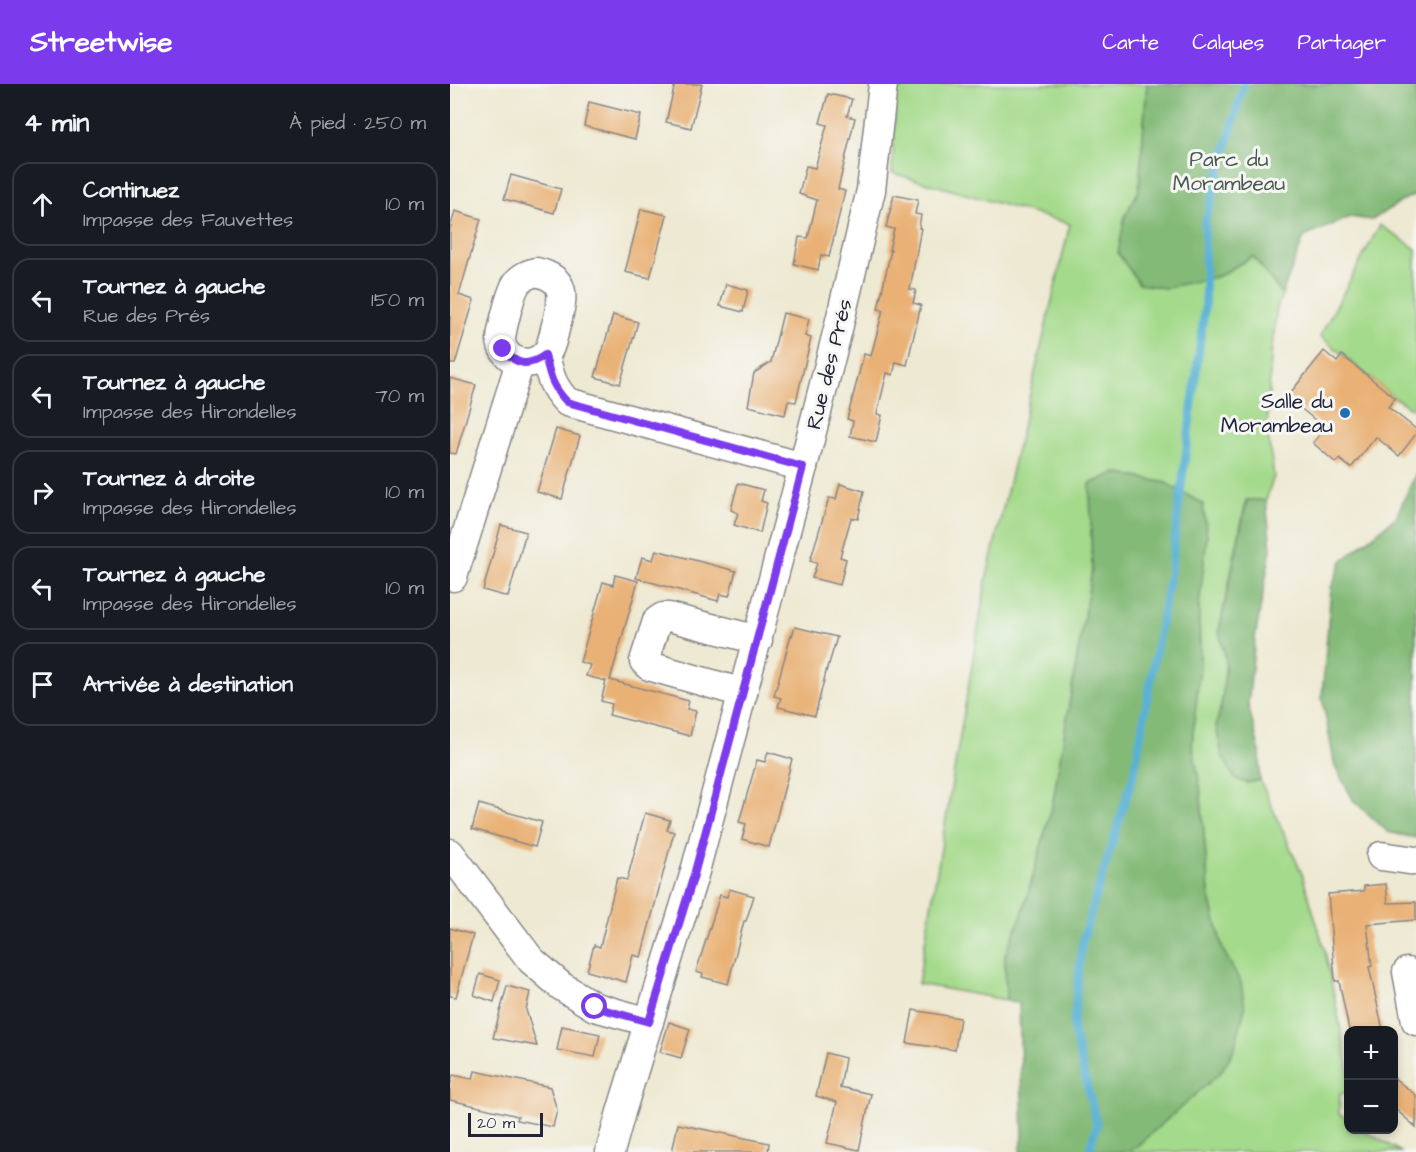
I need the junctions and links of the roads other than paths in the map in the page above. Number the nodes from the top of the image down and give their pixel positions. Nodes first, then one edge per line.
1 (883, 84) edge
2 (803, 467) junction
3 (453, 577) dead end
4 (758, 640) junction
5 (743, 693) junction
6 (450, 853) edge
7 (1381, 856) dead end
8 (1416, 861) edge
9 (1407, 972) dead end
10 (1416, 1021) edge
11 (649, 1022) junction
12 (610, 1152) edge

1 - 2 street, Rue des Prés
2 - 3 street
2 - 4 street, Rue des Prés
4 - 5 street, Rue des Prés
4 - 5 street
5 - 11 street, Rue des Prés
6 - 11 street
7 - 8 street
9 - 10 street
11 - 12 street, Rue des Prés

